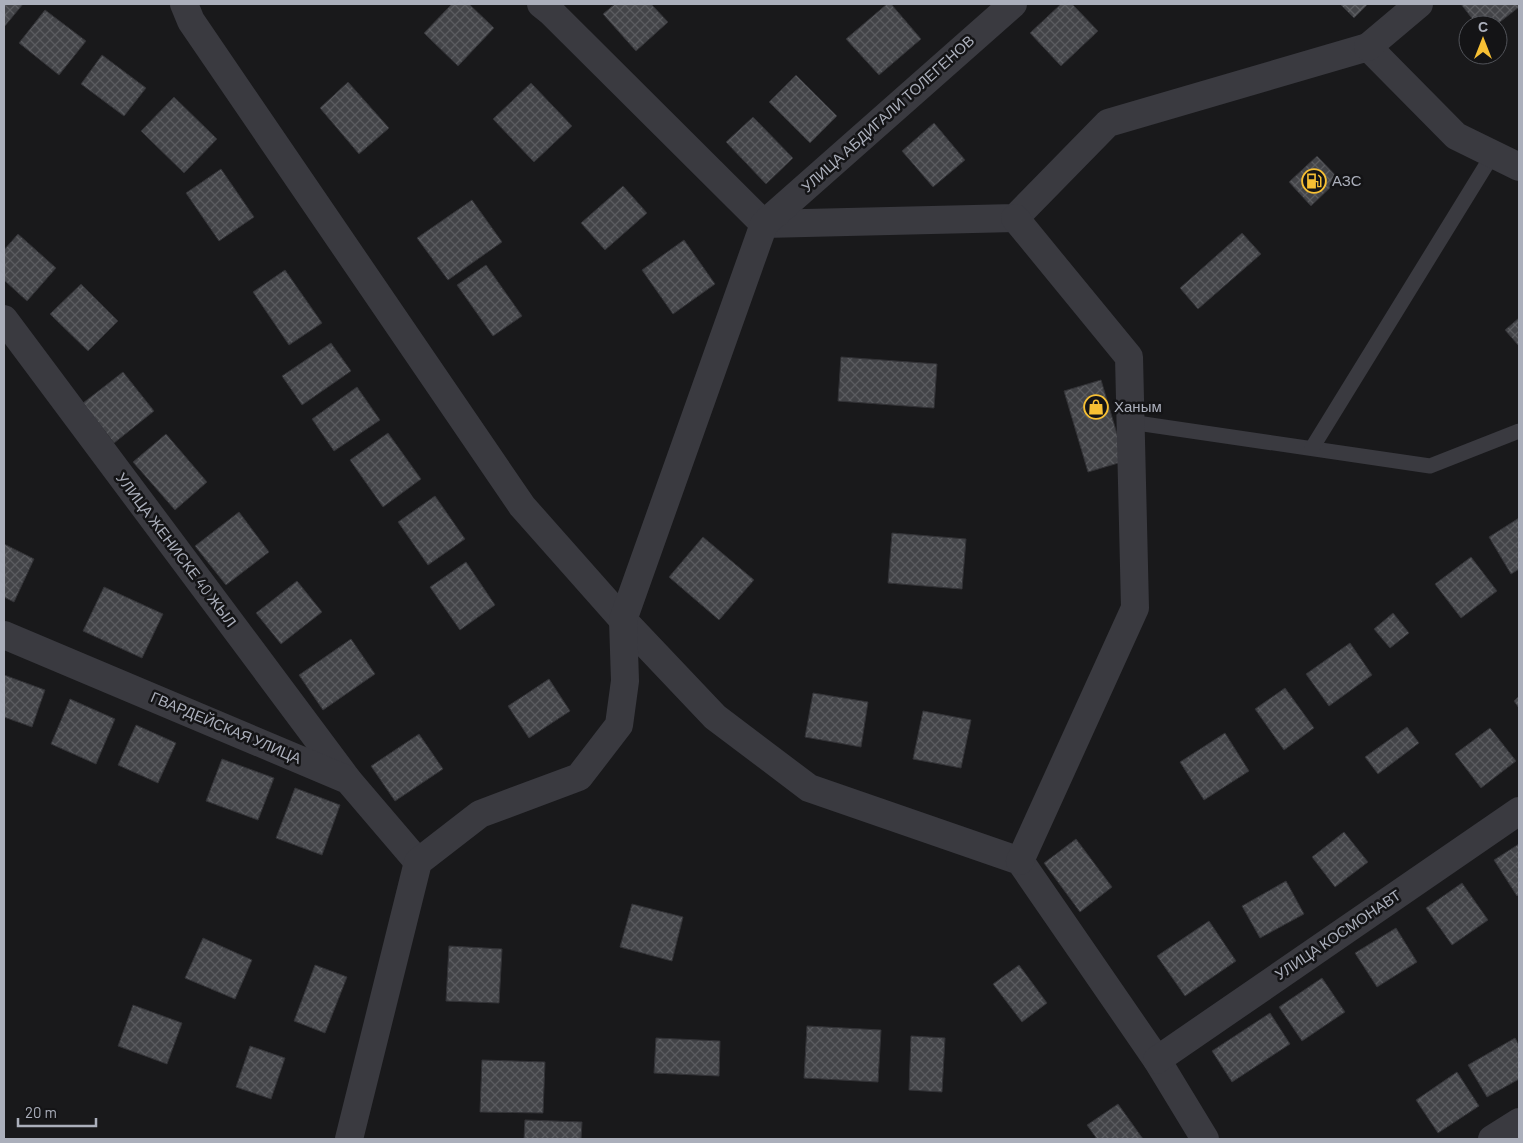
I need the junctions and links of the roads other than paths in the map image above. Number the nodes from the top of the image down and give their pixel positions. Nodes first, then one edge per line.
1 (184, 4) edge
2 (1013, 4) edge
3 (1419, 4) edge
4 (551, 7) edge
5 (1368, 46) junction
6 (1493, 154) junction
7 (1519, 167) edge
8 (1015, 218) junction
9 (764, 224) junction
10 (4, 319) edge
11 (1130, 422) junction
12 (1519, 431) edge
13 (1312, 448) junction
14 (623, 620) junction
15 (4, 635) edge
16 (348, 780) junction
17 (1519, 811) edge
18 (418, 862) junction
19 (1020, 862) junction
20 (1157, 1060) junction
21 (1519, 1122) edge
22 (349, 1139) edge
23 (1205, 1139) edge
24 (1492, 1139) edge

1 - 14 street
2 - 9 street, УЛИЦА АБДИГАЛИ ТОЛЕГЕНОВ
3 - 5 street
4 - 9 street
5 - 6 street
5 - 8 street
6 - 7 street
6 - 13 lane
8 - 9 street
8 - 11 street
9 - 14 street
10 - 16 street, УЛИЦА ЖЕНИСКЕ 40 ЖЫЛ
11 - 13 lane
11 - 19 street
12 - 13 lane
14 - 18 street
14 - 19 street
15 - 16 street, ГВАРДЕЙСКАЯ УЛИЦА
16 - 18 street, ГВАРДЕЙСКАЯ УЛИЦА
17 - 20 street, УЛИЦА КОСМОНАВТ
18 - 22 street
19 - 20 street
20 - 23 street
21 - 24 street

